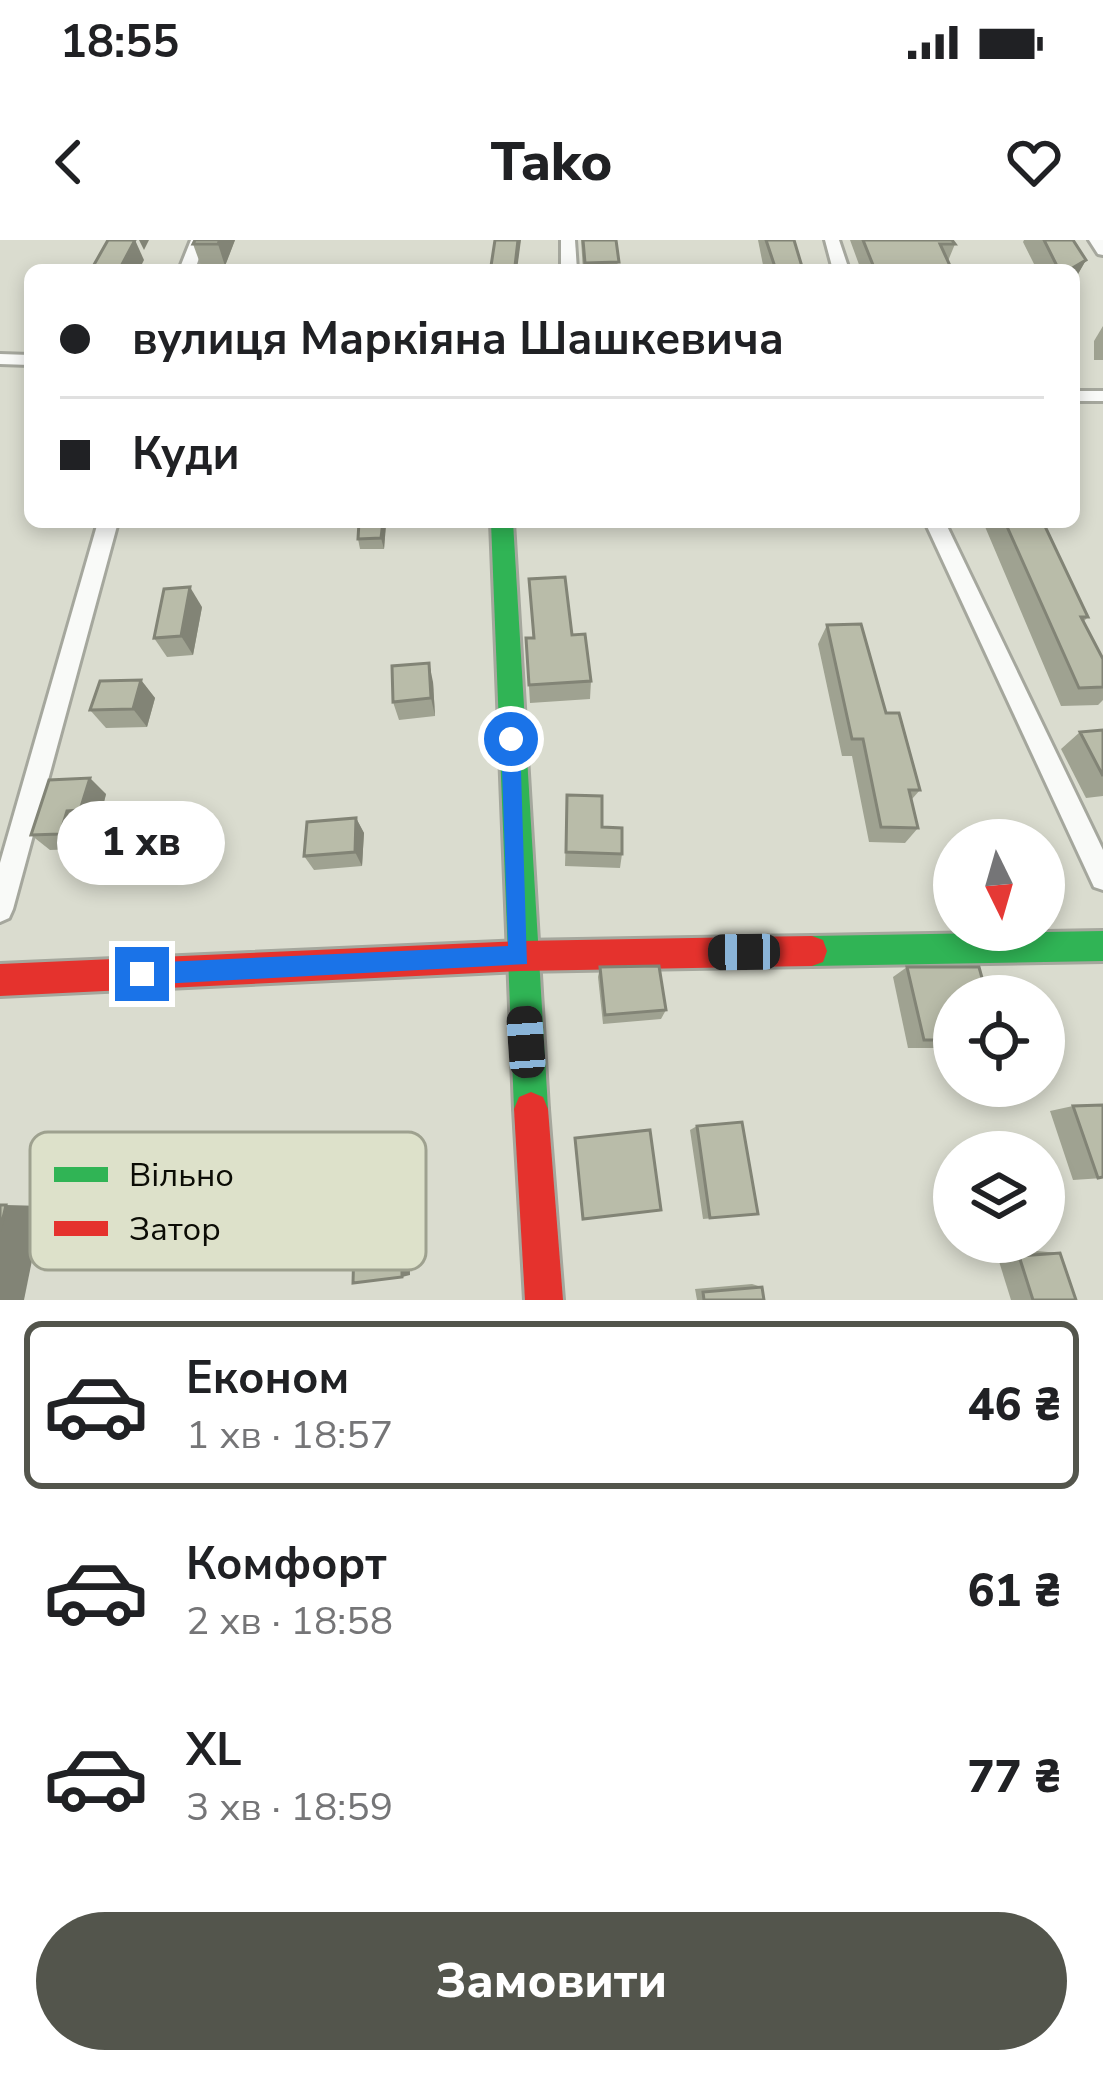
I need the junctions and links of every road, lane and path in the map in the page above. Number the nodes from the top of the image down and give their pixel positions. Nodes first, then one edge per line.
1 (1096, 240) edge
2 (1103, 251) edge
3 (106, 528) edge
4 (502, 528) edge
5 (938, 528) edge
6 (1102, 874) edge
7 (0, 909) edge
8 (1103, 946) edge
9 (520, 956) junction
10 (0, 980) edge
11 (544, 1300) edge

1 - 2 street
3 - 7 street
4 - 9 street
5 - 6 street
8 - 9 street
9 - 10 street
9 - 11 street

